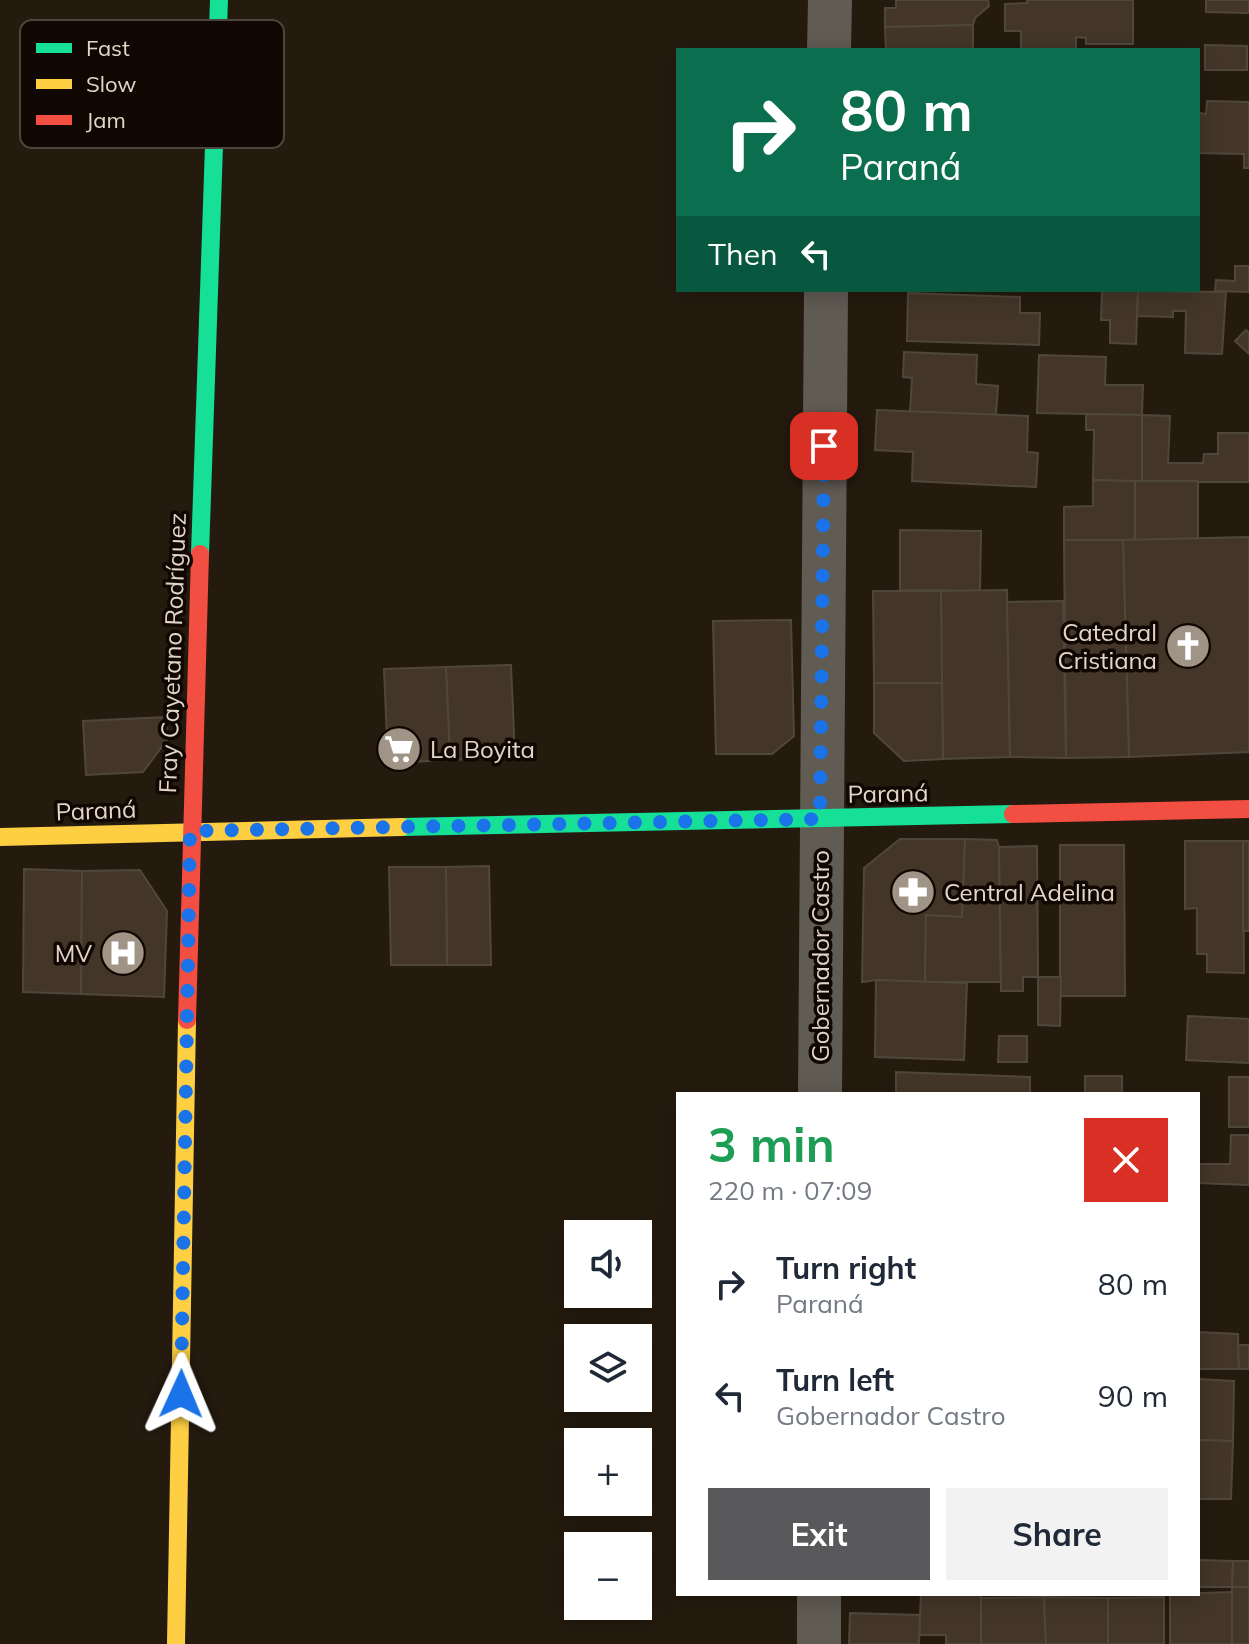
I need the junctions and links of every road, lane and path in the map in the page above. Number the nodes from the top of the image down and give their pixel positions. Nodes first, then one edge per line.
1 (219, 0) edge
2 (830, 0) edge
3 (218, 20) edge
4 (829, 48) edge
5 (214, 148) edge
6 (826, 292) edge
7 (1249, 809) edge
8 (820, 819) junction
9 (190, 831) junction
10 (0, 837) edge
11 (820, 1092) edge
12 (819, 1596) edge
13 (176, 1644) edge
14 (819, 1644) edge

1 - 3 street, Fray Cayetano Rodríguez
2 - 4 street
5 - 9 street, Fray Cayetano Rodríguez
6 - 8 street, Gobernador Castro
7 - 8 street, Paraná
8 - 9 street, Paraná
8 - 11 street, Gobernador Castro
9 - 10 street, Paraná
9 - 13 street, Fray Cayetano Rodríguez
12 - 14 street

